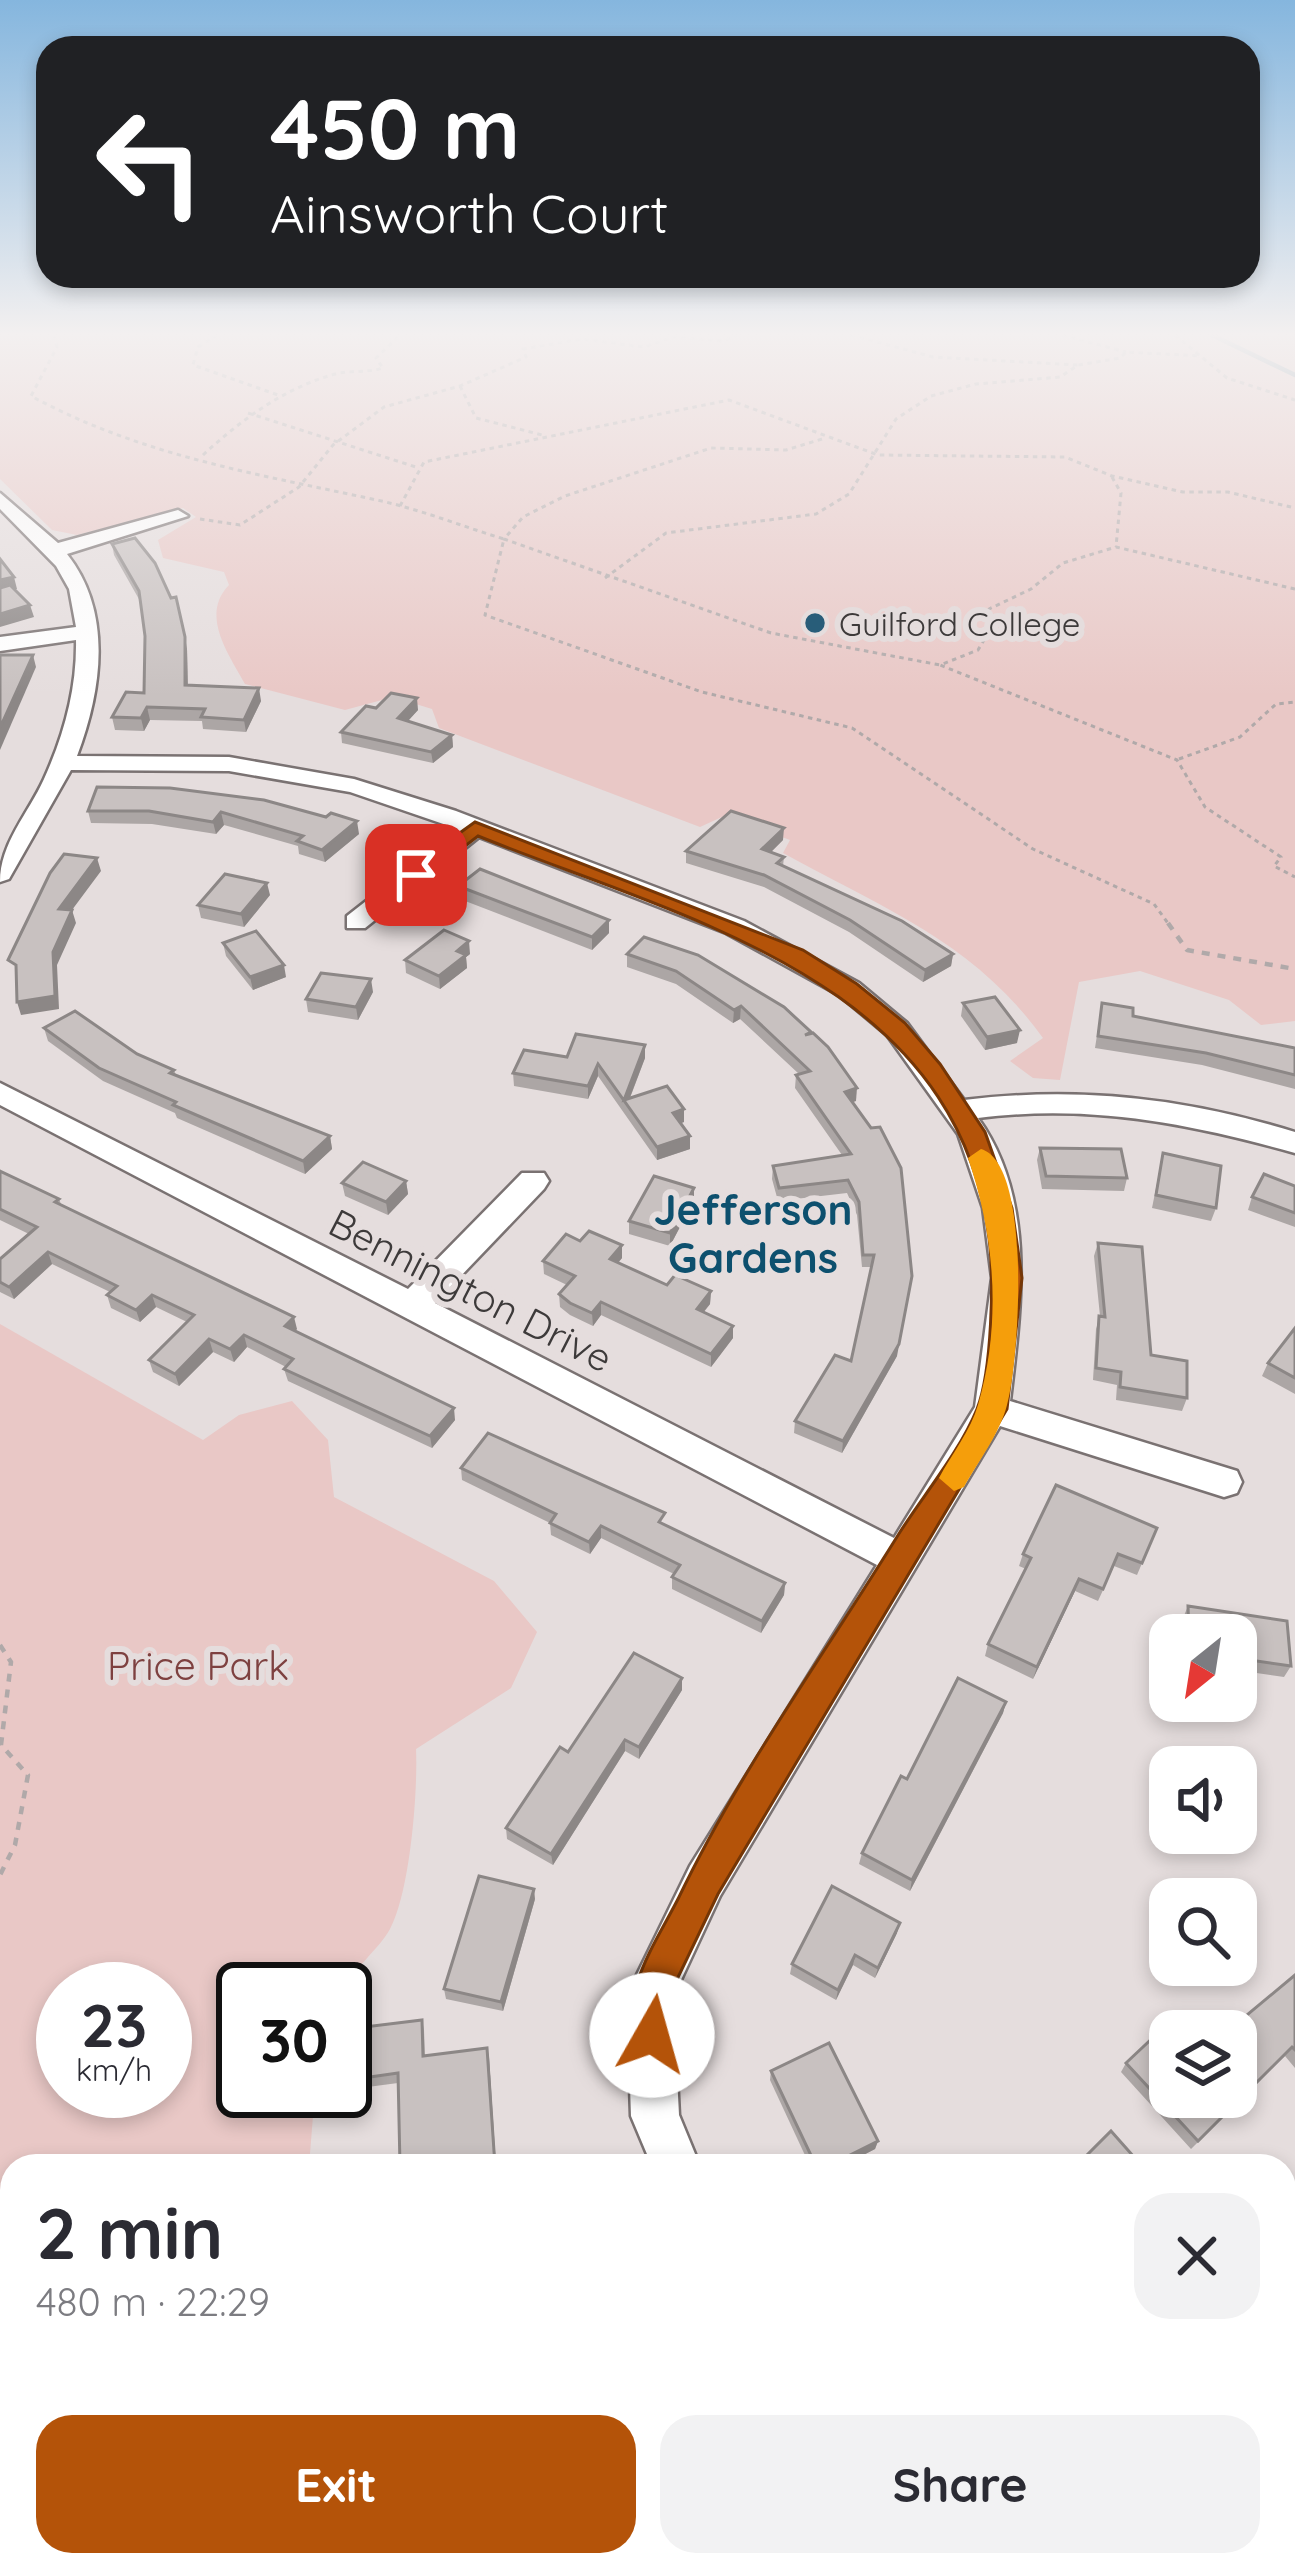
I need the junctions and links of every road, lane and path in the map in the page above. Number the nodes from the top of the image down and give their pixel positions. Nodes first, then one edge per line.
1 (194, 455) edge
2 (324, 455) edge
3 (372, 455) edge
4 (460, 455) edge
5 (689, 455) edge
6 (878, 455) edge
7 (891, 455) edge
8 (201, 457) joint
9 (420, 468) junction
10 (1112, 476) junction
11 (298, 487) junction
12 (0, 499) edge
13 (400, 506) junction
14 (1295, 508) edge
15 (178, 516) joint
16 (504, 539) junction
17 (1116, 547) junction
18 (54, 550) junction
19 (605, 578) junction
20 (1295, 589) edge
21 (88, 632) junction
22 (0, 644) edge
23 (940, 665) junction
24 (1295, 702) edge
25 (1177, 760) junction
26 (65, 763) junction
27 (475, 828) junction
28 (0, 874) edge
29 (1295, 877) edge
30 (356, 922) dead end
31 (1295, 969) edge
32 (0, 1094) edge
33 (961, 1110) junction
34 (1295, 1143) edge
35 (533, 1181) dead end
36 (412, 1306) junction
37 (992, 1409) junction
38 (1224, 1482) dead end
39 (904, 1561) junction
40 (0, 1645) edge
41 (0, 1875) edge
42 (671, 2154) edge

1 - 8 path
2 - 11 path
3 - 9 path
4 - 9 path
5 - 16 path
6 - 19 path
7 - 10 path
8 - 11 path
9 - 13 path
10 - 14 path
10 - 17 path
11 - 13 path
11 - 15 path
12 - 18 street
13 - 16 path
15 - 18 street
16 - 19 path
16 - 31 path
17 - 20 path
17 - 23 path
18 - 21 street
19 - 23 path
21 - 22 street
21 - 26 street
23 - 25 path
24 - 25 path
25 - 29 path
26 - 27 street
26 - 28 street
27 - 30 street
27 - 33 street
32 - 36 street, Bennington Drive
33 - 34 street
33 - 37 street
35 - 36 street
36 - 39 street, Bennington Drive
37 - 38 street
37 - 39 street
39 - 42 street
40 - 41 path

